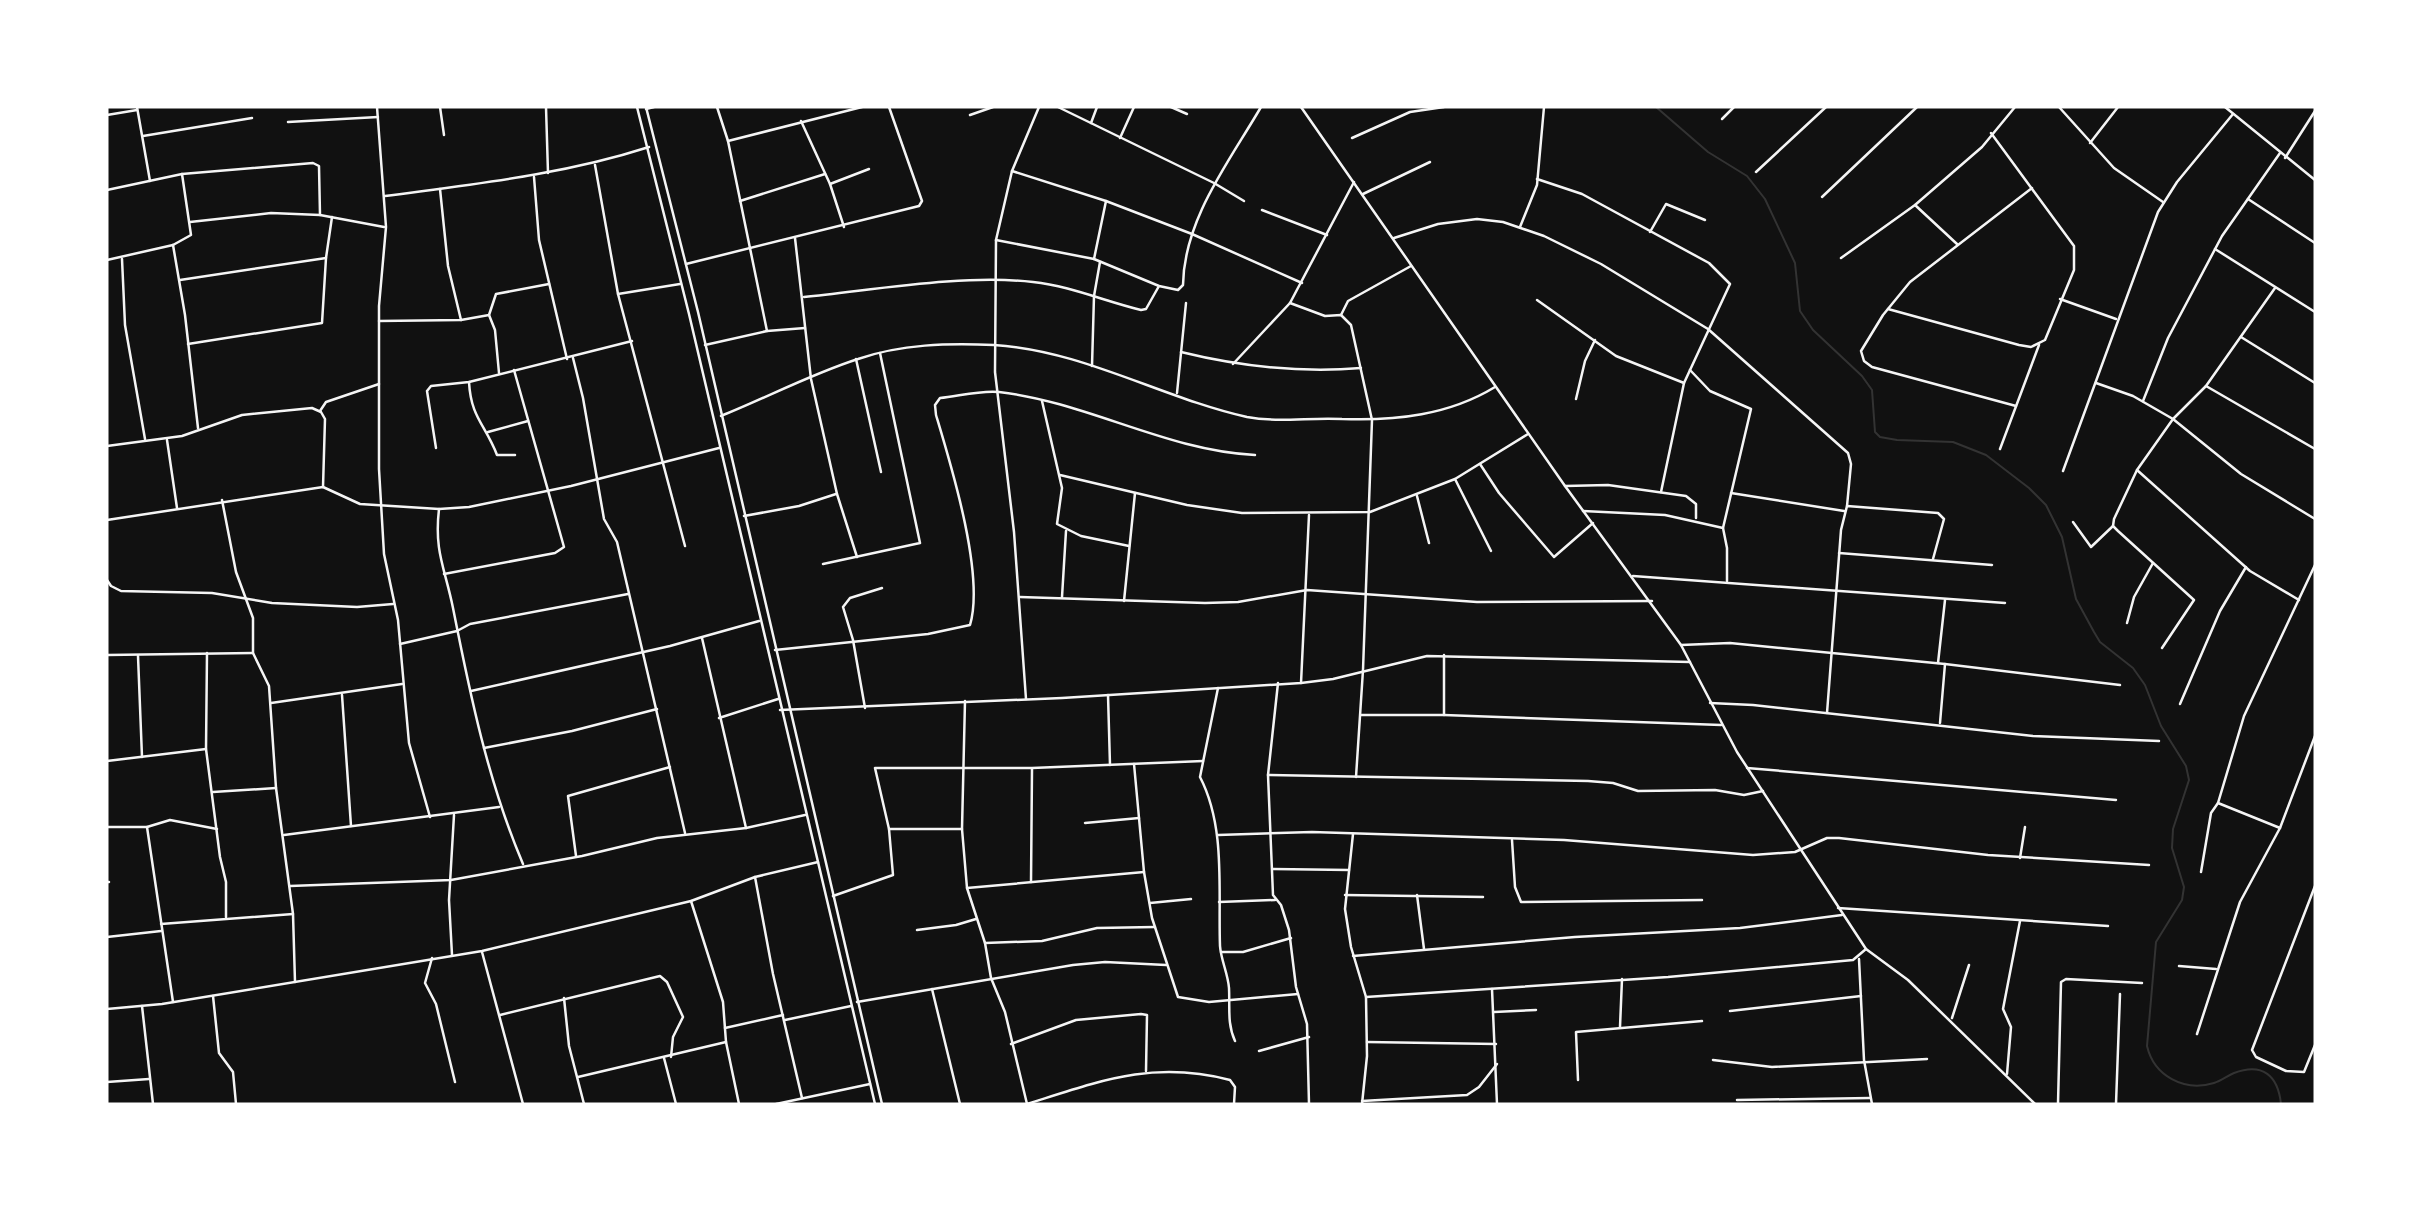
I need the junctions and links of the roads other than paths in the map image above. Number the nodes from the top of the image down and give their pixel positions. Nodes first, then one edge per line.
1 (377, 107) edge
2 (440, 107) edge
3 (546, 107) edge
4 (637, 107) edge
5 (654, 107) edge
6 (717, 107) edge
7 (862, 107) edge
8 (889, 107) edge
9 (993, 107) edge
10 (1039, 107) edge
11 (1058, 107) edge
12 (1097, 107) edge
13 (1134, 107) edge
14 (1171, 107) edge
15 (1261, 107) edge
16 (1301, 107) edge
17 (1444, 107) edge
18 (1544, 107) edge
19 (1734, 107) edge
20 (1826, 107) edge
21 (1917, 107) edge
22 (2015, 107) edge
23 (2059, 107) edge
24 (2118, 107) edge
25 (2225, 107) edge
26 (137, 108) edge
27 (646, 108) edge
28 (2315, 111) edge
29 (1187, 114) dead end
30 (2234, 114) junction
31 (107, 115) edge
32 (970, 115) dead end
33 (378, 117) junction
34 (253, 118) dead end
35 (1722, 119) dead end
36 (801, 121) junction
37 (288, 122) dead end
38 (1091, 123) junction
39 (1991, 133) junction
40 (444, 135) dead end
41 (143, 136) junction
42 (1120, 138) junction
43 (1352, 138) dead end
44 (728, 141) junction
45 (2090, 143) junction
46 (649, 147) junction
47 (2280, 153) junction
48 (2285, 158) junction
49 (1430, 162) dead end
50 (595, 164) junction
51 (869, 169) dead end
52 (1012, 171) junction
53 (1756, 172) dead end
54 (182, 174) junction
55 (548, 174) junction
56 (825, 174) junction
57 (534, 177) junction
58 (1537, 179) junction
59 (2315, 180) edge
60 (150, 181) junction
61 (1354, 182) junction
62 (1214, 183) junction
63 (830, 184) junction
64 (440, 188) junction
65 (2032, 188) junction
66 (107, 190) edge
67 (1363, 194) junction
68 (384, 196) junction
69 (1822, 197) dead end
70 (2247, 198) junction
71 (740, 201) junction
72 (1106, 201) junction
73 (1244, 201) dead end
74 (2163, 202) junction
75 (1915, 205) junction
76 (1262, 210) dead end
77 (320, 215) junction
78 (332, 217) junction
79 (1704, 220) dead end
80 (190, 222) junction
81 (386, 227) junction
82 (844, 227) junction
83 (1520, 227) junction
84 (1650, 232) junction
85 (1192, 234) junction
86 (1327, 235) junction
87 (794, 237) junction
88 (1394, 238) junction
89 (996, 240) junction
90 (2315, 243) edge
91 (1958, 244) junction
92 (173, 245) junction
93 (749, 248) junction
94 (2215, 249) junction
95 (326, 258) junction
96 (1841, 258) dead end
97 (122, 259) junction
98 (1094, 259) junction
99 (107, 260) edge
100 (1100, 262) junction
101 (686, 264) junction
102 (1412, 266) junction
103 (180, 280) junction
104 (998, 281) junction
105 (682, 283) junction
106 (1302, 283) junction
107 (549, 284) junction
108 (1158, 286) junction
109 (2275, 288) junction
110 (618, 294) junction
111 (1094, 296) junction
112 (804, 297) junction
113 (2060, 299) junction
114 (1538, 300) dead end
115 (1186, 303) dead end
116 (1290, 303) junction
117 (1888, 309) junction
118 (698, 312) junction
119 (2315, 312) edge
120 (689, 314) junction
121 (489, 315) junction
122 (1341, 316) junction
123 (461, 320) junction
124 (2118, 320) junction
125 (379, 321) junction
126 (806, 328) junction
127 (1708, 329) junction
128 (767, 331) junction
129 (2241, 337) junction
130 (1595, 340) junction
131 (632, 341) junction
132 (188, 344) junction
133 (705, 345) junction
134 (994, 345) junction
135 (2039, 345) junction
136 (1181, 352) junction
137 (880, 353) junction
138 (573, 358) junction
139 (567, 359) junction
140 (856, 359) junction
141 (1233, 364) junction
142 (1093, 366) junction
143 (1362, 368) junction
144 (514, 370) junction
145 (1690, 370) junction
146 (499, 374) junction
147 (811, 379) junction
148 (469, 382) junction
149 (1684, 383) junction
150 (2096, 383) junction
151 (2315, 383) edge
152 (380, 384) junction
153 (2206, 386) junction
154 (1495, 387) junction
155 (997, 392) junction
156 (1177, 394) junction
157 (1576, 399) dead end
158 (1042, 401) junction
159 (2143, 401) junction
160 (2016, 406) junction
161 (320, 411) junction
162 (721, 416) junction
163 (2173, 419) junction
164 (1372, 420) junction
165 (529, 421) junction
166 (198, 429) junction
167 (488, 432) junction
168 (1528, 434) junction
169 (145, 439) junction
170 (167, 440) junction
171 (107, 446) edge
172 (436, 448) dead end
173 (719, 448) junction
174 (2000, 449) dead end
175 (2315, 449) edge
176 (515, 455) dead end
177 (1255, 455) dead end
178 (664, 461) junction
179 (1480, 464) junction
180 (2137, 470) junction
181 (2063, 471) dead end
182 (881, 472) dead end
183 (1060, 475) junction
184 (1455, 479) junction
185 (596, 480) junction
186 (323, 486) junction
187 (1565, 486) junction
188 (548, 491) junction
189 (1135, 492) junction
190 (1661, 492) junction
191 (1731, 493) junction
192 (837, 494) junction
193 (1417, 496) junction
194 (222, 500) junction
195 (380, 504) junction
196 (1847, 506) junction
197 (177, 508) junction
198 (439, 509) junction
199 (1583, 511) junction
200 (1844, 511) junction
201 (1370, 512) junction
202 (1309, 515) junction
203 (744, 516) junction
204 (1695, 519) junction
205 (2315, 519) edge
206 (107, 520) edge
207 (2073, 522) dead end
208 (1593, 523) junction
209 (2113, 526) junction
210 (1723, 528) junction
211 (1066, 530) junction
212 (1429, 543) dead end
213 (685, 546) dead end
214 (1129, 546) junction
215 (1491, 551) dead end
216 (1839, 553) junction
217 (858, 557) junction
218 (1933, 559) junction
219 (2153, 563) junction
220 (823, 564) dead end
221 (1992, 565) dead end
222 (2315, 565) edge
223 (2246, 567) junction
224 (442, 575) junction
225 (1633, 576) junction
226 (107, 580) edge
227 (1727, 581) junction
228 (882, 588) dead end
229 (1307, 590) junction
230 (1837, 592) junction
231 (628, 594) junction
232 (1367, 594) junction
233 (245, 597) junction
234 (1020, 597) junction
235 (1062, 597) junction
236 (1945, 600) junction
237 (2299, 600) junction
238 (1124, 601) junction
239 (1652, 601) junction
240 (2005, 603) dead end
241 (393, 604) junction
242 (759, 621) junction
243 (2127, 623) dead end
244 (457, 631) junction
245 (702, 638) junction
246 (853, 640) junction
247 (398, 644) junction
248 (1681, 645) junction
249 (2162, 648) dead end
250 (775, 650) junction
251 (644, 651) junction
252 (207, 653) junction
253 (253, 653) junction
254 (1831, 653) junction
255 (107, 655) edge
256 (1444, 655) junction
257 (138, 656) junction
258 (1690, 662) junction
259 (1938, 663) junction
260 (1945, 664) junction
261 (1363, 670) junction
262 (1278, 683) junction
263 (1301, 683) junction
264 (402, 684) junction
265 (2120, 685) dead end
266 (1217, 688) junction
267 (471, 691) junction
268 (342, 695) junction
269 (1108, 695) junction
270 (778, 699) junction
271 (1026, 699) junction
272 (965, 701) junction
273 (271, 703) junction
274 (1710, 703) junction
275 (2180, 704) dead end
276 (864, 708) junction
277 (657, 709) junction
278 (780, 710) junction
279 (788, 710) junction
280 (1826, 714) junction
281 (1361, 715) junction
282 (1444, 715) junction
283 (719, 718) junction
284 (1940, 724) junction
285 (1721, 725) junction
286 (2315, 736) edge
287 (2159, 741) dead end
288 (484, 748) junction
289 (206, 749) junction
290 (142, 757) junction
291 (107, 761) edge
292 (1203, 761) junction
293 (1135, 764) junction
294 (1110, 765) junction
295 (963, 767) junction
296 (670, 768) junction
297 (1032, 768) junction
298 (1747, 768) junction
299 (1268, 775) junction
300 (1356, 777) junction
301 (276, 788) junction
302 (1763, 791) junction
303 (213, 792) junction
304 (2116, 800) dead end
305 (2218, 803) junction
306 (501, 806) junction
307 (454, 815) junction
308 (805, 816) junction
309 (430, 817) junction
310 (1139, 818) junction
311 (1085, 823) dead end
312 (351, 826) junction
313 (107, 827) edge
314 (147, 827) junction
315 (2025, 827) dead end
316 (746, 828) junction
317 (2280, 828) junction
318 (217, 829) junction
319 (890, 829) junction
320 (962, 829) junction
321 (685, 833) junction
322 (1270, 834) junction
323 (1353, 834) junction
324 (284, 835) junction
325 (1218, 835) junction
326 (1512, 840) junction
327 (1801, 849) junction
328 (576, 856) junction
329 (2020, 858) junction
330 (818, 862) junction
331 (2149, 864) dead end
332 (523, 865) junction
333 (1273, 869) junction
334 (1349, 870) junction
335 (1144, 872) junction
336 (2201, 872) dead end
337 (755, 877) junction
338 (450, 880) junction
339 (1031, 882) junction
340 (290, 886) junction
341 (2315, 886) edge
342 (967, 888) junction
343 (1345, 895) junction
344 (1417, 895) junction
345 (833, 896) junction
346 (1483, 897) dead end
347 (1191, 900) dead end
348 (1275, 900) junction
349 (1702, 900) dead end
350 (691, 901) junction
351 (1218, 902) junction
352 (1150, 903) junction
353 (1838, 908) junction
354 (293, 914) junction
355 (1842, 915) junction
356 (226, 917) junction
357 (976, 919) junction
358 (2020, 919) junction
359 (161, 924) junction
360 (2108, 926) dead end
361 (1154, 928) junction
362 (917, 930) dead end
363 (161, 931) junction
364 (107, 937) edge
365 (1291, 938) junction
366 (985, 943) junction
367 (1424, 949) junction
368 (1866, 949) junction
369 (482, 951) junction
370 (1221, 952) junction
371 (452, 955) junction
372 (1353, 956) junction
373 (432, 958) junction
374 (1858, 959) junction
375 (1166, 965) junction
376 (1969, 965) dead end
377 (2179, 966) dead end
378 (2216, 969) junction
379 (991, 978) junction
380 (1622, 979) junction
381 (295, 982) junction
382 (2142, 983) dead end
383 (1492, 988) junction
384 (932, 989) junction
385 (1298, 994) junction
386 (2120, 994) dead end
387 (213, 996) junction
388 (1861, 996) junction
389 (1366, 997) junction
390 (564, 998) junction
391 (173, 1002) junction
392 (858, 1002) junction
393 (1227, 1002) junction
394 (142, 1006) junction
395 (852, 1006) junction
396 (107, 1009) edge
397 (1536, 1010) dead end
398 (1731, 1011) dead end
399 (1494, 1012) junction
400 (500, 1015) junction
401 (783, 1015) junction
402 (785, 1020) junction
403 (1951, 1020) junction
404 (1702, 1021) dead end
405 (1620, 1027) junction
406 (725, 1028) junction
407 (2197, 1034) dead end
408 (1309, 1037) junction
409 (1235, 1041) dead end
410 (726, 1042) junction
411 (1367, 1042) junction
412 (1011, 1044) junction
413 (1496, 1044) junction
414 (2315, 1045) edge
415 (1259, 1051) dead end
416 (671, 1057) junction
417 (664, 1058) junction
418 (1927, 1059) dead end
419 (1713, 1060) dead end
420 (1864, 1060) junction
421 (1497, 1064) junction
422 (1146, 1071) junction
423 (2007, 1074) junction
424 (578, 1077) junction
425 (149, 1079) junction
426 (1578, 1080) dead end
427 (107, 1082) edge
428 (455, 1082) dead end
429 (870, 1084) junction
430 (802, 1098) junction
431 (1871, 1098) junction
432 (1737, 1100) dead end
433 (1362, 1102) edge
434 (153, 1104) edge
435 (236, 1104) edge
436 (523, 1104) edge
437 (584, 1104) edge
438 (676, 1104) edge
439 (740, 1104) edge
440 (776, 1104) edge
441 (875, 1104) edge
442 (882, 1104) edge
443 (960, 1104) edge
444 (1027, 1104) edge
445 (1234, 1104) edge
446 (1309, 1104) edge
447 (1497, 1104) edge
448 (1872, 1104) edge
449 (2035, 1104) edge
450 (2058, 1104) edge
451 (2116, 1104) edge

1 - 33 street
2 - 40 street
3 - 55 street
4 - 46 street
5 - 27 street
6 - 44 street
7 - 36 street
8 - 82 street
9 - 32 street
10 - 52 street
11 - 38 street
12 - 38 street
13 - 42 street
14 - 29 street
15 - 62 street
16 - 61 street
17 - 43 street
18 - 58 street
19 - 35 street
20 - 53 street
21 - 69 street
22 - 39 street
23 - 45 street
24 - 45 street
25 - 30 street
26 - 31 street
26 - 41 street
27 - 101 street
28 - 48 street
30 - 47 street
30 - 74 street
33 - 37 street
33 - 68 street
34 - 41 street
36 - 44 street
36 - 56 street
38 - 42 street
39 - 65 street
39 - 75 street
41 - 60 street
42 - 62 street
44 - 71 street
45 - 74 street
46 - 50 street
46 - 105 street
47 - 48 street
47 - 70 street
48 - 59 street
49 - 67 street
50 - 55 street
50 - 110 street
51 - 63 street
52 - 72 street
52 - 89 street
54 - 60 street
54 - 77 street
54 - 80 street
55 - 57 street
56 - 63 street
56 - 71 street
57 - 64 street
57 - 107 street
58 - 83 street
58 - 84 street
60 - 66 street
61 - 67 street
61 - 86 street
62 - 73 street
62 - 85 street
63 - 82 street
64 - 68 street
64 - 123 street
65 - 91 street
65 - 113 street
67 - 88 street
68 - 81 street
70 - 90 street
70 - 94 street
71 - 93 street
72 - 85 street
72 - 98 street
74 - 124 street
75 - 91 street
75 - 96 street
76 - 86 street
77 - 78 street
77 - 80 street
78 - 81 street
78 - 95 street
79 - 84 street
80 - 92 street
81 - 125 street
82 - 87 street
83 - 88 street
83 - 127 street
84 - 127 street
85 - 106 street
85 - 108 street
86 - 106 street
87 - 93 street
87 - 112 street
88 - 102 street
89 - 98 street
89 - 104 street
91 - 117 street
92 - 97 street
92 - 103 street
93 - 101 street
93 - 128 street
94 - 109 street
94 - 159 street
95 - 103 street
95 - 132 street
97 - 99 street
97 - 169 street
98 - 100 street
100 - 108 street
100 - 111 street
101 - 118 street
102 - 122 street
102 - 154 street
103 - 132 street
104 - 111 street
104 - 112 street
104 - 134 street
105 - 110 street
105 - 120 street
106 - 116 street
107 - 121 street
107 - 139 street
108 - 111 street
109 - 119 street
109 - 129 street
110 - 131 street
111 - 142 street
112 - 126 street
113 - 124 street
113 - 135 street
114 - 130 street
115 - 136 street
116 - 122 street
116 - 141 street
117 - 135 street
117 - 160 street
118 - 120 street
118 - 133 street
120 - 173 street
121 - 123 street
121 - 146 street
122 - 143 street
123 - 125 street
124 - 150 street
125 - 152 street
126 - 128 street
126 - 147 street
127 - 145 street
127 - 196 street
128 - 133 street
129 - 151 street
129 - 153 street
130 - 149 street
130 - 157 street
131 - 138 street
131 - 178 street
132 - 166 street
133 - 162 street
134 - 137 street
134 - 142 street
134 - 155 street
135 - 160 street
136 - 141 street
136 - 156 street
137 - 140 street
137 - 217 street
138 - 139 street
138 - 185 street
139 - 144 street
140 - 147 street
140 - 182 street
141 - 143 street
142 - 156 street
143 - 164 street
144 - 146 street
144 - 165 street
145 - 149 street
145 - 191 street
146 - 148 street
147 - 162 street
147 - 192 street
148 - 167 street
148 - 172 street
149 - 190 street
150 - 159 street
150 - 181 street
152 - 161 street
152 - 195 street
153 - 163 street
153 - 175 street
154 - 164 street
154 - 168 street
155 - 158 street
155 - 234 street
155 - 246 street
156 - 164 street
158 - 177 street
158 - 183 street
159 - 163 street
160 - 174 street
161 - 166 street
161 - 186 street
162 - 203 street
163 - 180 street
163 - 205 street
164 - 201 street
165 - 167 street
165 - 188 street
166 - 170 street
167 - 176 street
168 - 179 street
168 - 187 street
169 - 170 street
169 - 171 street
170 - 197 street
173 - 178 street
173 - 242 street
178 - 185 street
178 - 213 street
179 - 184 street
179 - 208 street
180 - 209 street
180 - 223 street
183 - 189 street
183 - 211 street
184 - 193 street
184 - 215 street
185 - 188 street
185 - 231 street
186 - 194 street
186 - 195 street
187 - 190 street
187 - 199 street
188 - 198 street
188 - 224 street
189 - 202 street
189 - 214 street
190 - 204 street
191 - 200 street
191 - 210 street
192 - 203 street
192 - 217 street
193 - 201 street
193 - 212 street
194 - 197 street
194 - 233 street
195 - 198 street
195 - 241 street
196 - 200 street
196 - 218 street
197 - 206 street
198 - 224 street
199 - 204 street
199 - 208 street
200 - 216 street
201 - 202 street
201 - 232 street
202 - 229 street
203 - 250 street
204 - 210 street
207 - 209 street
208 - 225 street
209 - 219 street
210 - 227 street
211 - 214 street
211 - 235 street
214 - 238 street
216 - 218 street
216 - 230 street
217 - 220 street
218 - 221 street
219 - 243 street
219 - 249 street
222 - 237 street
223 - 237 street
223 - 275 street
224 - 244 street
225 - 227 street
225 - 239 street
226 - 233 street
227 - 230 street
228 - 246 street
229 - 232 street
229 - 238 street
229 - 263 street
230 - 236 street
230 - 254 street
231 - 244 street
231 - 251 street
232 - 239 street
232 - 261 street
233 - 241 street
233 - 253 street
234 - 235 street
234 - 271 street
235 - 238 street
236 - 240 street
236 - 259 street
237 - 305 street
239 - 248 street
241 - 247 street
242 - 245 street
242 - 270 street
244 - 247 street
244 - 267 street
245 - 251 street
245 - 283 street
246 - 250 street
246 - 276 street
247 - 264 street
248 - 254 street
248 - 258 street
250 - 279 street
251 - 267 street
251 - 277 street
252 - 253 street
252 - 257 street
252 - 289 street
253 - 273 street
254 - 259 street
254 - 280 street
255 - 257 street
256 - 258 street
256 - 261 street
256 - 282 street
257 - 290 street
258 - 274 street
259 - 260 street
260 - 265 street
260 - 284 street
261 - 263 street
261 - 281 street
262 - 263 street
262 - 266 street
262 - 299 street
264 - 268 street
264 - 309 street
266 - 269 street
266 - 292 street
267 - 288 street
268 - 273 street
268 - 312 street
269 - 271 street
269 - 294 street
270 - 278 street
270 - 283 street
271 - 272 street
272 - 276 street
272 - 295 street
273 - 301 street
274 - 280 street
274 - 285 street
276 - 279 street
277 - 288 street
277 - 296 street
278 - 279 street
278 - 308 street
279 - 345 street
280 - 284 street
281 - 282 street
281 - 300 street
282 - 285 street
283 - 316 street
284 - 287 street
285 - 298 street
286 - 317 street
288 - 306 street
289 - 290 street
289 - 303 street
290 - 291 street
292 - 293 street
292 - 325 street
293 - 294 street
293 - 310 street
294 - 297 street
295 - 297 street
295 - 319 street
295 - 320 street
296 - 321 street
296 - 328 street
297 - 339 street
298 - 302 street
298 - 304 street
299 - 300 street
299 - 322 street
300 - 302 street
301 - 303 street
301 - 324 street
302 - 327 street
303 - 318 street
305 - 317 street
305 - 336 street
306 - 307 street
306 - 332 street
307 - 309 street
307 - 338 street
308 - 316 street
308 - 330 street
309 - 312 street
310 - 311 street
310 - 335 street
312 - 324 street
313 - 314 street
314 - 318 street
314 - 359 street
315 - 329 street
316 - 321 street
317 - 378 street
318 - 356 street
319 - 320 street
319 - 345 street
320 - 342 street
321 - 328 street
322 - 323 street
322 - 325 street
322 - 333 street
323 - 326 street
323 - 334 street
324 - 340 street
325 - 351 street
326 - 327 street
326 - 349 street
327 - 329 street
327 - 353 street
328 - 332 street
329 - 331 street
330 - 337 street
330 - 395 street
332 - 338 street
333 - 334 street
333 - 348 street
334 - 343 street
335 - 339 street
335 - 352 street
337 - 350 street
337 - 401 street
338 - 340 street
338 - 371 street
339 - 342 street
340 - 354 street
341 - 414 street
342 - 357 street
343 - 344 street
343 - 372 street
344 - 346 street
344 - 367 street
345 - 392 street
347 - 352 street
348 - 351 street
348 - 365 street
350 - 369 street
350 - 406 street
351 - 370 street
352 - 361 street
353 - 355 street
353 - 358 street
354 - 356 street
354 - 381 street
355 - 367 street
355 - 368 street
356 - 359 street
357 - 362 street
357 - 366 street
358 - 360 street
358 - 423 street
359 - 363 street
361 - 366 street
361 - 375 street
363 - 364 street
363 - 391 street
365 - 370 street
365 - 385 street
366 - 379 street
367 - 372 street
368 - 374 street
368 - 403 street
369 - 371 street
369 - 400 street
370 - 393 street
371 - 373 street
372 - 389 street
373 - 381 street
373 - 428 street
374 - 380 street
374 - 388 street
375 - 379 street
375 - 393 street
376 - 403 street
377 - 378 street
378 - 407 street
379 - 384 street
379 - 412 street
380 - 383 street
380 - 405 street
381 - 387 street
382 - 450 street
383 - 389 street
383 - 399 street
384 - 392 street
384 - 443 street
385 - 393 street
385 - 408 street
386 - 451 street
387 - 391 street
387 - 435 street
388 - 398 street
388 - 420 street
389 - 411 street
390 - 400 street
390 - 416 street
390 - 424 street
391 - 394 street
392 - 442 street
393 - 409 street
394 - 396 street
394 - 425 street
395 - 402 street
395 - 429 street
397 - 399 street
399 - 413 street
400 - 436 street
401 - 402 street
401 - 406 street
402 - 430 street
403 - 423 street
404 - 405 street
405 - 426 street
406 - 410 street
408 - 415 street
408 - 446 street
410 - 416 street
410 - 439 street
411 - 413 street
411 - 433 street
412 - 422 street
412 - 444 street
413 - 421 street
416 - 417 street
417 - 424 street
417 - 438 street
418 - 420 street
419 - 420 street
420 - 431 street
421 - 433 street
421 - 447 street
422 - 444 street
422 - 445 street
423 - 449 street
424 - 437 street
425 - 427 street
425 - 434 street
429 - 430 street
429 - 441 street
430 - 440 street
431 - 432 street
431 - 448 street

